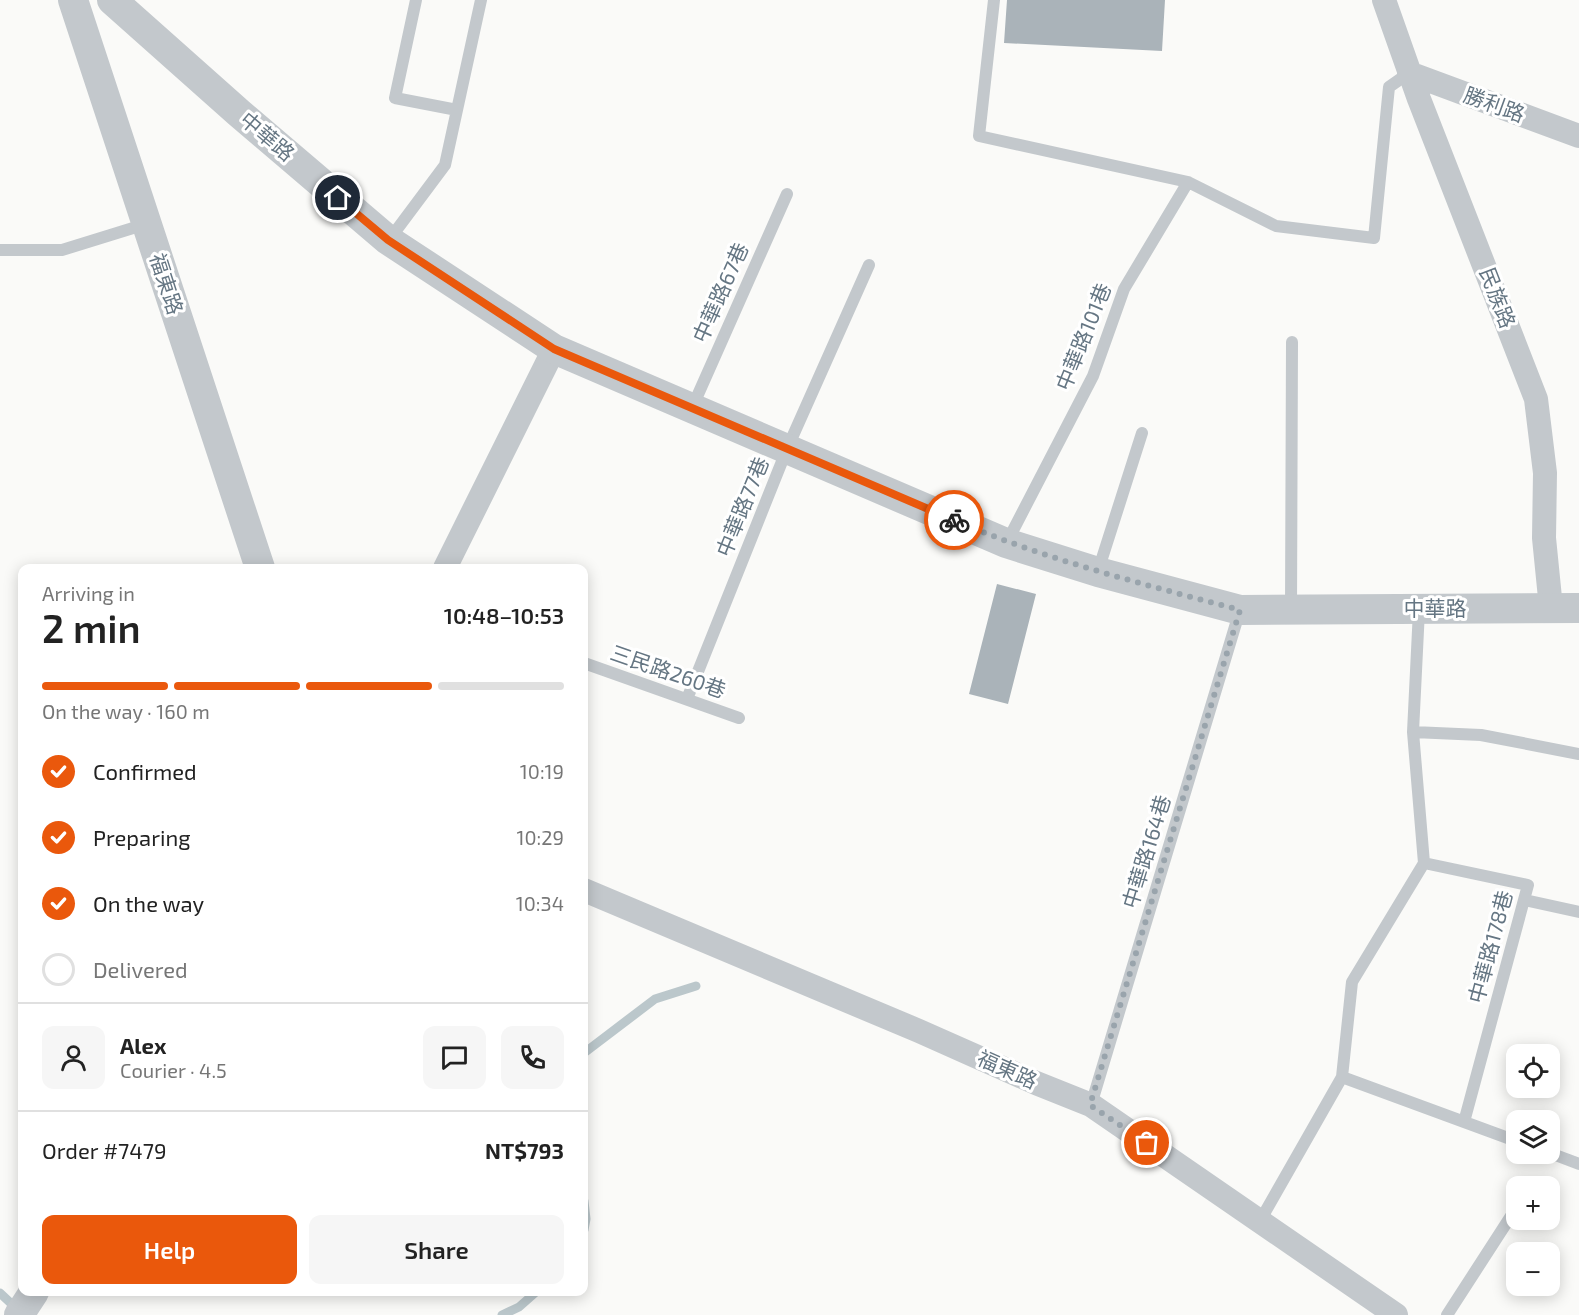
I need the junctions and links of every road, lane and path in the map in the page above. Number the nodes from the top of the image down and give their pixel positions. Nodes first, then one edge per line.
1 (73, 0) edge
2 (112, 0) edge
3 (416, 0) edge
4 (482, 0) edge
5 (994, 0) edge
6 (1384, 0) edge
7 (1409, 73) junction
8 (457, 110) junction
9 (1579, 136) edge
10 (1188, 182) junction
11 (787, 194) dead end
12 (146, 224) junction
13 (388, 240) junction
14 (0, 250) edge
15 (869, 265) dead end
16 (1292, 342) dead end
17 (554, 349) junction
18 (692, 408) junction
19 (1142, 434) dead end
20 (787, 449) junction
21 (1006, 543) junction
22 (259, 564) edge
23 (448, 564) edge
24 (1098, 573) junction
25 (1565, 608) edge
26 (1419, 609) junction
27 (1240, 610) junction
28 (1291, 610) junction
29 (588, 664) edge
30 (687, 699) junction
31 (739, 718) dead end
32 (1413, 732) junction
33 (1579, 754) edge
34 (1424, 863) junction
35 (588, 892) edge
36 (1525, 900) junction
37 (1579, 912) edge
38 (1342, 1077) junction
39 (1090, 1105) junction
40 (1464, 1122) junction
41 (1506, 1137) edge
42 (1560, 1157) edge
43 (1579, 1164) edge
44 (1260, 1221) junction
45 (1506, 1224) edge
46 (31, 1296) edge
47 (19, 1315) edge
48 (1396, 1315) edge
49 (1447, 1315) edge

1 - 12 street, 福東路
2 - 13 street, 中華路
3 - 8 lane
4 - 8 lane
5 - 10 lane
6 - 7 street, 民族路
7 - 9 street, 勝利路
7 - 10 lane
7 - 25 street, 民族路
8 - 13 lane
10 - 21 lane, 中華路101巷
11 - 18 lane, 中華路67巷
12 - 14 lane
12 - 22 street, 福東路
13 - 17 street, 中華路
15 - 20 lane, 中華路77巷
16 - 28 lane
17 - 18 street, 中華路
17 - 23 street
18 - 20 street, 中華路
19 - 24 lane
20 - 21 street, 中華路
20 - 30 lane, 中華路77巷
21 - 24 street, 中華路
24 - 27 street, 中華路
25 - 26 street, 中華路
26 - 28 street, 中華路
26 - 32 lane
27 - 28 street, 中華路
27 - 39 lane, 中華路164巷
29 - 30 lane, 三民路260巷
30 - 31 lane, 三民路260巷
32 - 33 lane
32 - 34 lane
34 - 36 lane, 中華路178巷
34 - 38 lane
35 - 39 street, 福東路
36 - 37 lane
36 - 40 lane, 中華路178巷
38 - 40 lane
38 - 44 lane
39 - 44 street, 福東路
40 - 41 lane
42 - 43 lane
44 - 48 street, 福東路
45 - 49 lane
46 - 47 street

